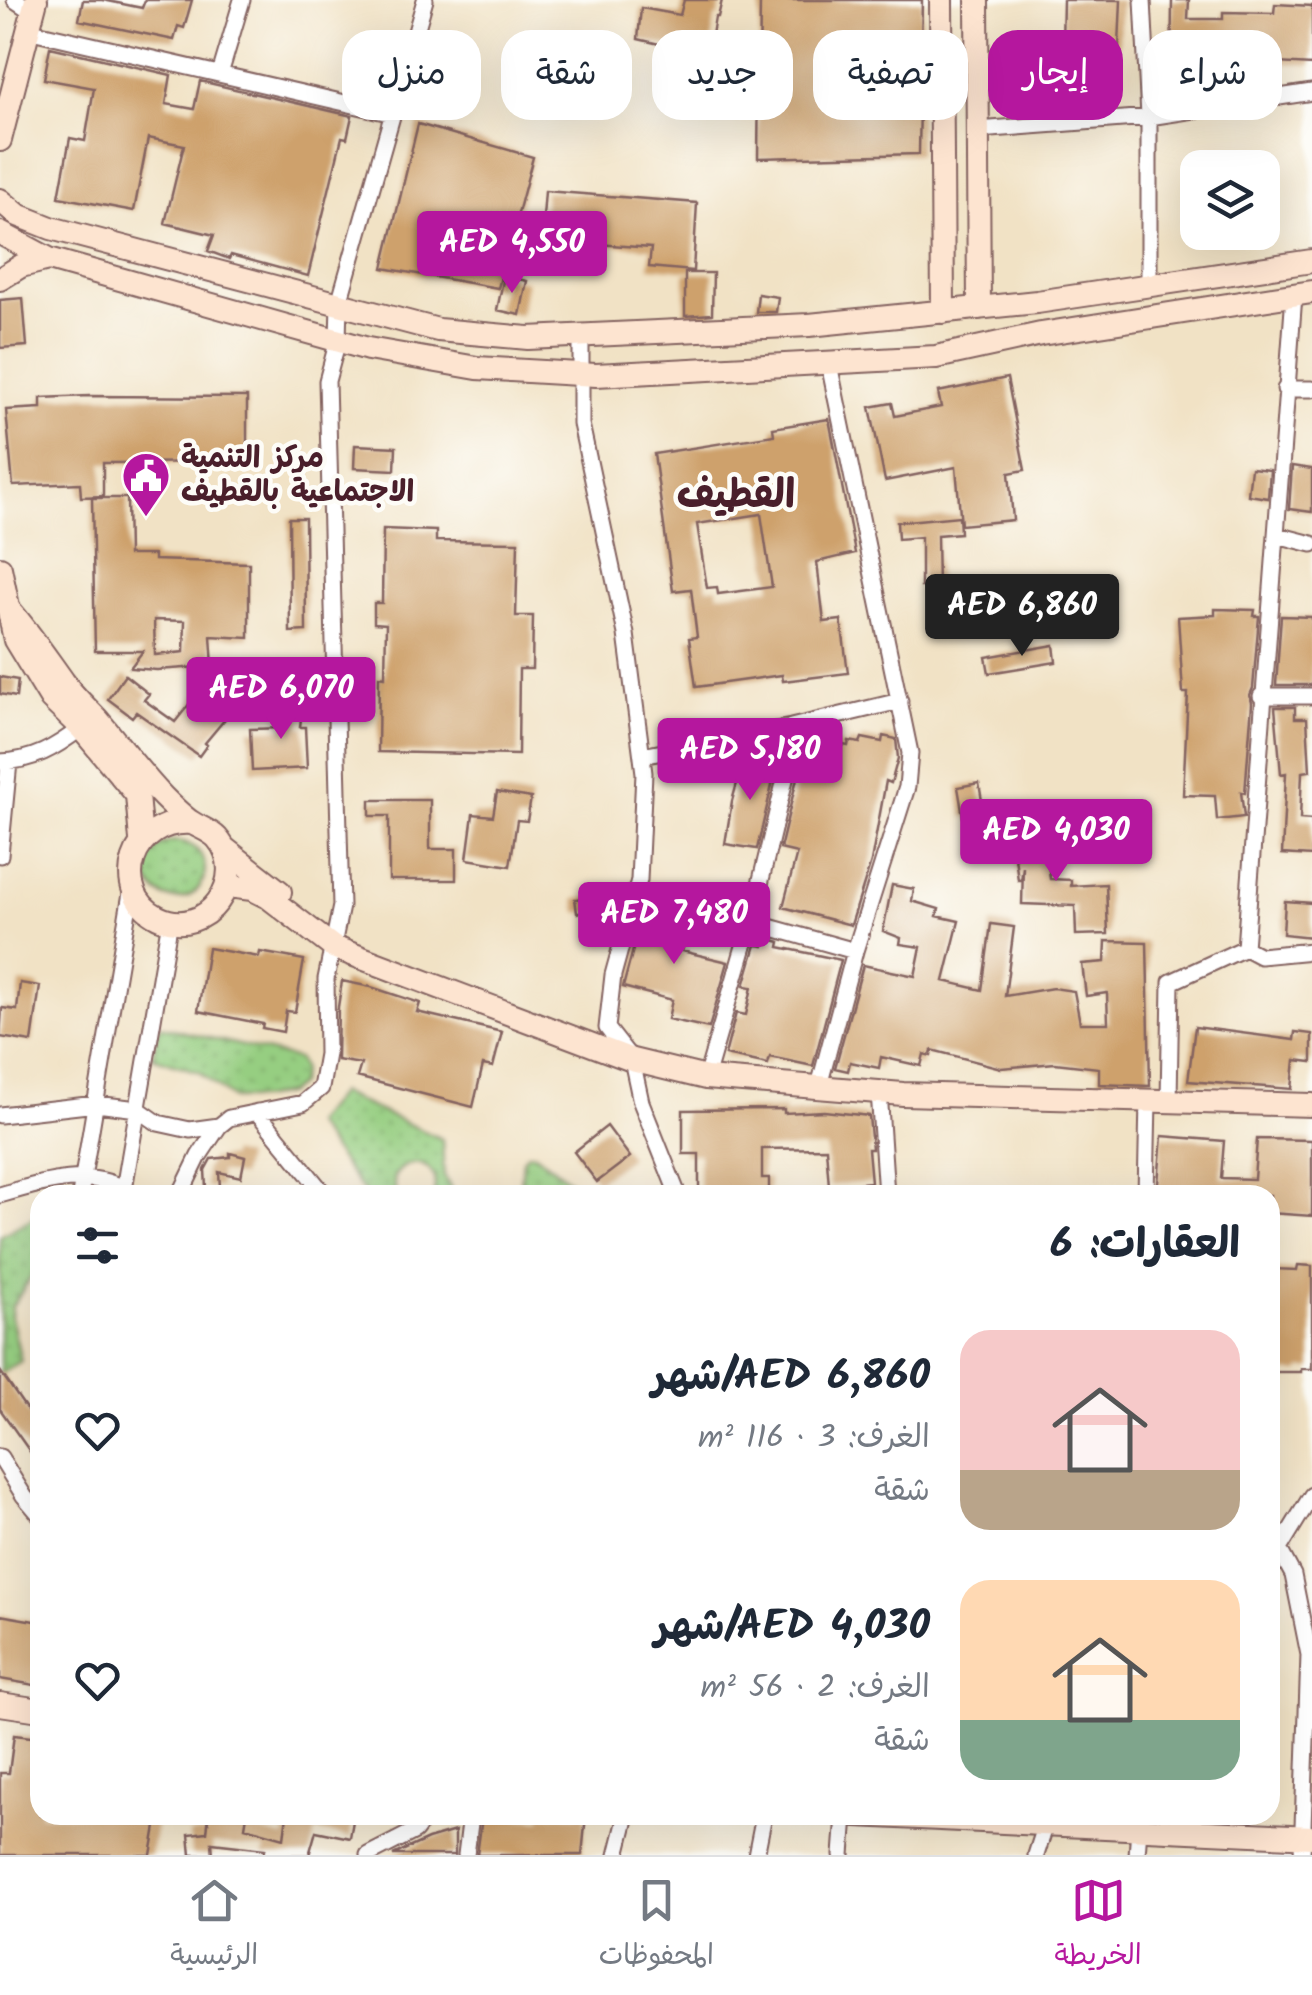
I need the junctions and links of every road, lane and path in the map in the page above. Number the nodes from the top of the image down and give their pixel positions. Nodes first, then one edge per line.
1 (242, 0) edge
2 (425, 0) edge
3 (941, 0) edge
4 (977, 0) edge
5 (1143, 0) edge
6 (28, 10) edge
7 (417, 30) edge
8 (1145, 30) edge
9 (220, 74) junction
10 (1312, 92) edge
11 (1282, 97) edge
12 (342, 102) edge
13 (1143, 117) edge
14 (391, 120) edge
15 (1149, 120) edge
16 (978, 130) junction
17 (0, 140) edge
18 (0, 200) edge
19 (0, 233) edge
20 (49, 259) junction
21 (1312, 261) edge
22 (0, 278) edge
23 (1149, 286) junction
24 (1303, 294) edge
25 (338, 304) junction
26 (979, 308) junction
27 (943, 312) junction
28 (580, 335) junction
29 (338, 340) junction
30 (829, 364) junction
31 (582, 374) junction
32 (1285, 389) junction
33 (1312, 389) edge
34 (1276, 535) junction
35 (1312, 544) edge
36 (0, 568) edge
37 (8, 608) junction
38 (1262, 696) junction
39 (1312, 696) edge
40 (900, 701) junction
41 (792, 727) junction
42 (81, 728) junction
43 (642, 756) junction
44 (4, 762) edge
45 (192, 823) junction
46 (141, 840) junction
47 (224, 848) junction
48 (0, 855) edge
49 (228, 886) junction
50 (132, 887) junction
51 (170, 920) junction
52 (750, 922) junction
53 (335, 939) junction
54 (1245, 948) junction
55 (855, 951) junction
56 (1312, 952) edge
57 (632, 1060) junction
58 (706, 1078) junction
59 (819, 1086) junction
60 (879, 1091) junction
61 (1158, 1101) junction
62 (96, 1104) junction
63 (1312, 1106) edge
64 (138, 1109) junction
65 (257, 1112) junction
66 (0, 1114) edge
67 (219, 1126) junction
68 (33, 1185) edge
69 (69, 1185) edge
70 (82, 1185) edge
71 (90, 1185) edge
72 (112, 1185) edge
73 (127, 1185) edge
74 (185, 1185) edge
75 (317, 1185) edge
76 (674, 1185) edge
77 (885, 1185) edge
78 (1147, 1185) edge
79 (30, 1186) edge
80 (0, 1195) edge
81 (0, 1458) edge
82 (1312, 1496) edge
83 (30, 1501) edge
84 (1280, 1537) edge
85 (1280, 1554) edge
86 (0, 1704) edge
87 (30, 1708) edge
88 (420, 1825) edge
89 (470, 1825) edge
90 (624, 1825) edge
91 (762, 1825) edge
92 (844, 1825) edge
93 (1046, 1825) edge
94 (1070, 1825) edge
95 (1140, 1828) junction
96 (1306, 1843) edge
97 (368, 1855) edge
98 (466, 1855) edge
99 (617, 1855) edge
100 (756, 1855) edge
101 (842, 1855) edge
102 (1036, 1855) edge
103 (1137, 1855) edge

1 - 9 street
2 - 7 street
3 - 27 street
4 - 16 street
5 - 8 street
6 - 9 street
6 - 17 street
9 - 12 street
10 - 11 street
13 - 16 street
14 - 25 street
15 - 23 street
16 - 26 street
18 - 25 street
19 - 20 street
20 - 22 street
20 - 29 street
21 - 23 street
23 - 26 street
24 - 30 street
24 - 32 street
25 - 28 street
25 - 29 street
26 - 27 street
27 - 28 street
28 - 31 street
29 - 31 street
29 - 53 street
30 - 31 street
30 - 40 street
31 - 43 street
32 - 33 street
32 - 34 street
34 - 35 street
34 - 38 street
36 - 37 street
37 - 42 street
37 - 45 street
38 - 39 street
38 - 54 street
40 - 41 street
40 - 55 street
41 - 43 street
41 - 52 street
42 - 44 street
42 - 46 street
43 - 57 street
44 - 48 street
45 - 46 street
45 - 47 street
46 - 50 street
47 - 49 street
47 - 53 street
49 - 51 street
49 - 53 street
50 - 51 street
50 - 62 street
51 - 64 street
52 - 55 street
52 - 58 street
53 - 57 street
53 - 65 street
54 - 56 street
54 - 61 street
55 - 59 street
57 - 58 street
57 - 76 street
58 - 59 street
59 - 60 street
60 - 61 street
60 - 77 street
61 - 63 street
61 - 78 street
62 - 64 street
62 - 66 street
62 - 70 street
64 - 67 street
64 - 73 street
65 - 67 street
65 - 75 street
67 - 74 street
68 - 69 street
71 - 72 street
79 - 80 street
81 - 83 street
82 - 84 street
85 - 96 street
86 - 87 street
88 - 97 street
89 - 98 street
90 - 99 street
91 - 100 street
92 - 101 street
93 - 102 street
94 - 95 street
95 - 96 street
95 - 103 street

